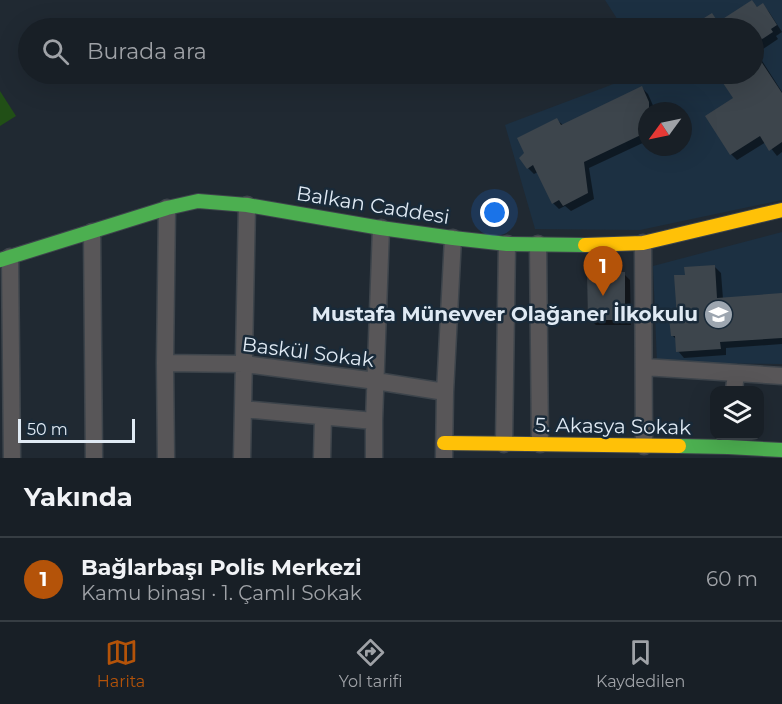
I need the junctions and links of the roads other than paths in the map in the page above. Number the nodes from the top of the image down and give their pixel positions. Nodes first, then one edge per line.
1 (247, 205) junction
2 (167, 208) junction
3 (782, 210) edge
4 (381, 228) junction
5 (92, 232) junction
6 (453, 238) junction
7 (643, 243) junction
8 (507, 244) junction
9 (538, 244) junction
10 (5, 259) edge
11 (165, 363) junction
12 (244, 364) junction
13 (644, 367) junction
14 (736, 373) junction
15 (782, 376) edge
16 (376, 381) junction
17 (734, 386) edge
18 (445, 392) junction
19 (243, 408) junction
20 (322, 417) junction
21 (374, 421) junction
22 (540, 444) junction
23 (728, 447) edge
24 (513, 449) edge
25 (653, 450) edge
26 (782, 450) edge
27 (444, 451) edge
28 (12, 458) edge
29 (94, 458) edge
30 (166, 458) edge
31 (242, 458) edge
32 (322, 458) edge
33 (374, 458) edge

1 - 2 street, Balkan Caddesi
1 - 4 street, Balkan Caddesi
1 - 12 street
2 - 5 street, Balkan Caddesi
2 - 11 street
3 - 7 street, Balkan Caddesi
4 - 6 street, Balkan Caddesi
4 - 16 street
5 - 10 street, Balkan Caddesi
5 - 29 street
6 - 8 street, Balkan Caddesi
6 - 18 street
7 - 9 street, Balkan Caddesi
7 - 13 street
8 - 9 street, Balkan Caddesi
8 - 24 street
9 - 22 street
10 - 28 street
11 - 12 street, Baskül Sokak
11 - 30 street
12 - 16 street, Baskül Sokak
12 - 19 street
13 - 14 street
13 - 25 street
14 - 15 street
14 - 17 street
16 - 18 street, Baskül Sokak
16 - 21 street
18 - 27 street
19 - 20 street
19 - 31 street
20 - 21 street
20 - 32 street
21 - 33 street
22 - 24 street, 5. Akasya Sokak
22 - 25 street, 5. Akasya Sokak
23 - 25 street, 5. Akasya Sokak
23 - 26 street, 5. Akasya Sokak
24 - 27 street, 5. Akasya Sokak

